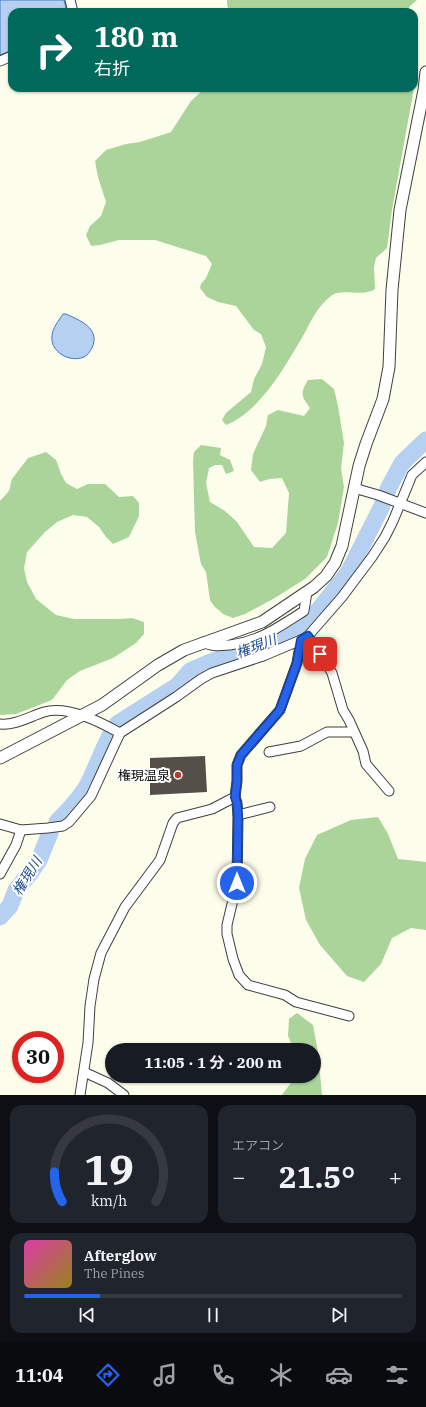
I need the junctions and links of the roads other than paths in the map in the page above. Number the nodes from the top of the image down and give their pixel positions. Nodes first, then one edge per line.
1 (426, 72) edge
2 (426, 462) edge
3 (354, 488) junction
4 (397, 503) junction
5 (426, 513) edge
6 (307, 592) junction
7 (304, 638) junction
8 (203, 642) junction
9 (254, 642) junction
10 (262, 653) junction
11 (83, 716) junction
12 (0, 724) edge
13 (116, 731) junction
14 (354, 732) junction
15 (269, 752) dead end
16 (0, 758) edge
17 (389, 791) dead end
18 (235, 797) junction
19 (270, 807) dead end
20 (238, 815) junction
21 (0, 824) edge
22 (21, 830) junction
23 (0, 874) edge
24 (349, 1016) dead end
25 (84, 1072) junction
26 (80, 1095) edge
27 (124, 1095) edge

1 - 3 street
2 - 4 street
3 - 4 street
3 - 6 street
4 - 5 street
4 - 7 street
6 - 8 street
6 - 9 street
7 - 10 street
7 - 14 street
7 - 18 street
8 - 9 street
8 - 11 street
9 - 10 street
10 - 13 street
11 - 12 street
11 - 13 street
11 - 16 street
13 - 22 street
14 - 15 street
14 - 17 street
18 - 20 street
18 - 25 street
19 - 20 street
20 - 24 street
21 - 22 street
22 - 23 street
25 - 26 street
25 - 27 street

